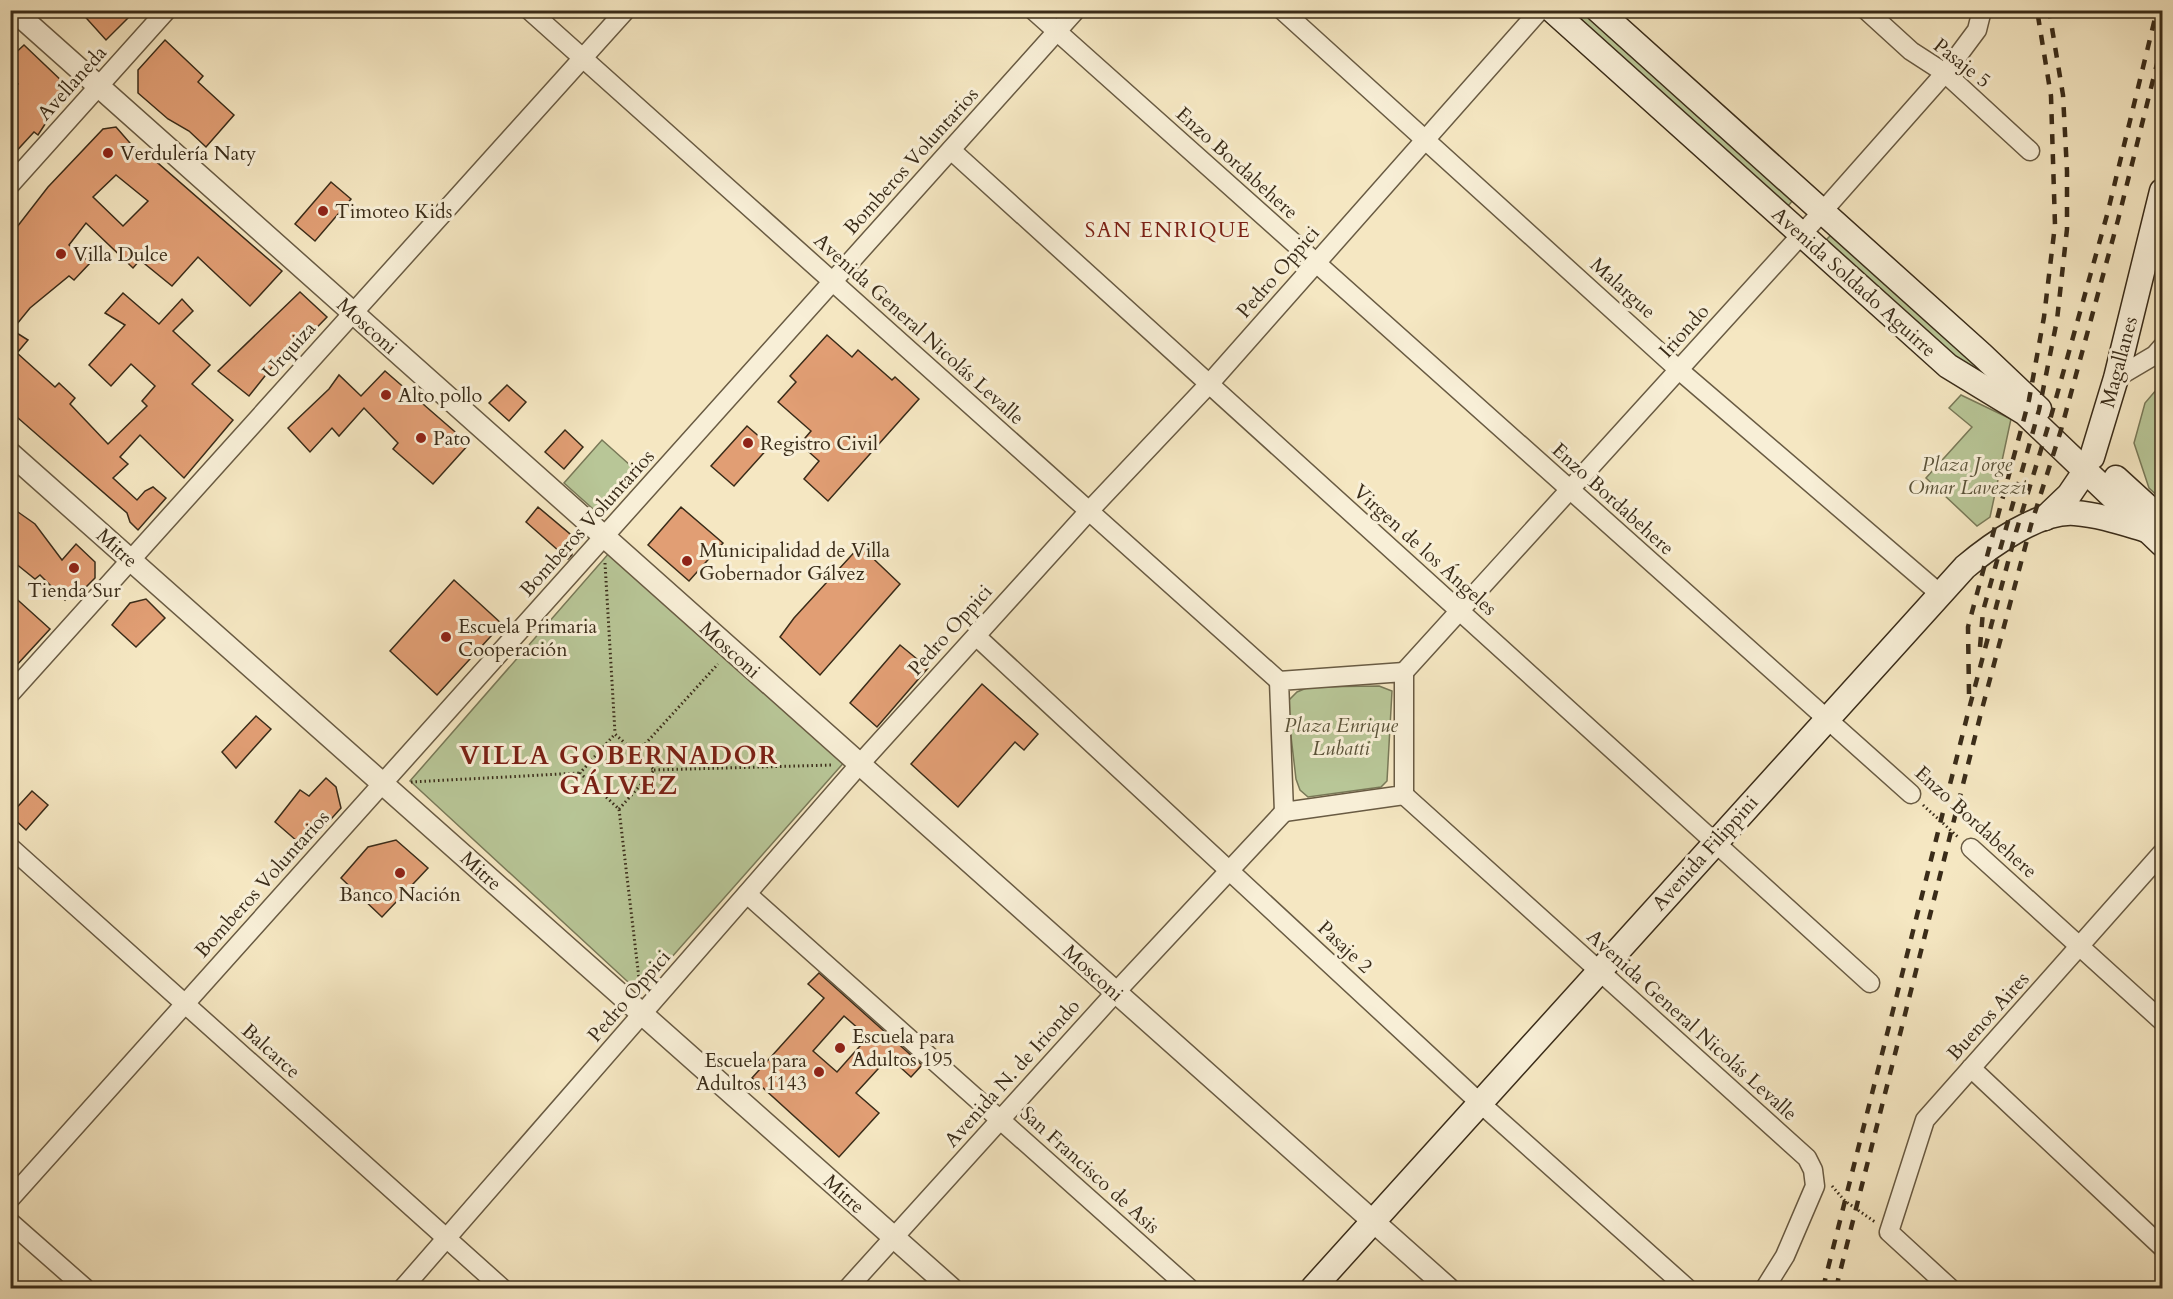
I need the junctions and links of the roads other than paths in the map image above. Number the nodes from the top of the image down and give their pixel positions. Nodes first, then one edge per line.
1 (13, 10) edge
2 (167, 10) edge
3 (530, 10) edge
4 (626, 10) edge
5 (1033, 10) edge
6 (1076, 10) edge
7 (1282, 10) edge
8 (1540, 10) edge
9 (1552, 10) edge
10 (1598, 10) edge
11 (1866, 10) edge
12 (1982, 10) edge
13 (1057, 32) junction
14 (583, 58) junction
15 (1945, 73) junction
16 (98, 87) junction
17 (1426, 141) junction
18 (951, 150) junction
19 (2030, 151) dead end
20 (10, 185) edge
21 (2163, 191) edge
22 (1822, 212) junction
23 (1802, 234) junction
24 (1315, 262) junction
25 (833, 282) junction
26 (353, 314) junction
27 (2163, 347) edge
28 (1679, 370) junction
29 (2116, 378) junction
30 (1210, 383) junction
31 (10, 453) edge
32 (2089, 463) junction
33 (1570, 490) junction
34 (1089, 511) junction
35 (2045, 518) junction
36 (2157, 531) edge
37 (604, 537) junction
38 (131, 560) junction
39 (1939, 593) junction
40 (1460, 612) junction
41 (976, 636) junction
42 (1404, 672) junction
43 (1279, 681) junction
44 (10, 694) edge
45 (1826, 719) junction
46 (859, 765) junction
47 (383, 784) junction
48 (1911, 794) road end
49 (1404, 795) junction
50 (1284, 812) junction
51 (1714, 843) junction
52 (10, 847) edge
53 (1971, 848) road end
54 (2163, 853) edge
55 (1229, 871) junction
56 (747, 894) junction
57 (2079, 946) junction
58 (1599, 972) junction
59 (1870, 983) dead end
60 (1115, 993) junction
61 (185, 1004) junction
62 (643, 1015) junction
63 (2163, 1021) edge
64 (1971, 1068) junction
65 (1480, 1103) junction
66 (1000, 1120) junction
67 (10, 1199) edge
68 (10, 1222) edge
69 (1373, 1222) junction
70 (893, 1237) junction
71 (446, 1239) junction
72 (2163, 1247) edge
73 (85, 1288) edge
74 (403, 1288) edge
75 (502, 1288) edge
76 (848, 1288) edge
77 (951, 1288) edge
78 (1189, 1288) edge
79 (1313, 1288) edge
80 (1448, 1288) edge
81 (1687, 1288) edge
82 (1765, 1288) edge
83 (1950, 1288) edge

1 - 16 street, Mosconi
2 - 16 street, Avellaneda
3 - 14 street, Avenida General Nicolás Levalle
4 - 14 street, Urquiza
5 - 13 street, Enzo Bordabehere
6 - 13 street, Bomberos Voluntarios
7 - 17 street, Malargue
8 - 17 street, Pedro Oppici
9 - 23 main road, Avenida Soldado Aguirre
10 - 22 main road, Avenida Soldado Aguirre
11 - 15 street, Pasaje 5
12 - 15 street, Iriondo
13 - 18 street, Bomberos Voluntarios
13 - 24 street, Enzo Bordabehere
14 - 25 street, Avenida General Nicolás Levalle
14 - 26 street, Urquiza
15 - 19 street, Pasaje 5
15 - 22 street, Iriondo
16 - 20 street, Avellaneda
16 - 26 street, Mosconi
17 - 24 street, Pedro Oppici
17 - 28 street, Malargue
18 - 25 street, Bomberos Voluntarios
18 - 30 street, Virgen de los Ángeles
21 - 29 main road, Magallanes
22 - 23 street, Iriondo
22 - 32 main road, Avenida Soldado Aguirre
23 - 28 street, Iriondo
23 - 32 main road, Avenida Soldado Aguirre
24 - 30 street, Pedro Oppici
24 - 33 street, Enzo Bordabehere
25 - 34 street, Avenida General Nicolás Levalle
25 - 37 street, Bomberos Voluntarios
26 - 37 street, Mosconi
26 - 38 street, Urquiza
27 - 29 street
28 - 33 street, Iriondo
28 - 39 street, Malargue
29 - 32 main road, Magallanes
30 - 34 street, Pedro Oppici
30 - 40 street, Virgen de los Ángeles
31 - 38 street, Mitre
32 - 35 main road, Magallanes
32 - 36 main road, Avenida Soldado Aguirre
33 - 40 street, Iriondo
33 - 45 street, Enzo Bordabehere
34 - 41 street, Pedro Oppici
34 - 43 street, Avenida General Nicolás Levalle
35 - 36 main road, Avenida Filippini
35 - 39 main road, Avenida Filippini
37 - 46 street, Mosconi
37 - 47 street, Bomberos Voluntarios
38 - 44 street, Urquiza
38 - 47 street, Mitre
39 - 45 main road, Avenida Filippini
40 - 42 street, Iriondo
40 - 51 street, Virgen de los Ángeles
41 - 46 street, Pedro Oppici
41 - 55 street, Pasaje 2
42 - 43 street
42 - 49 street
43 - 50 street
45 - 48 street, Enzo Bordabehere
45 - 51 main road, Avenida Filippini
46 - 56 street, Pedro Oppici
46 - 60 street, Mosconi
47 - 61 street, Bomberos Voluntarios
47 - 62 street, Mitre
49 - 50 street
49 - 58 street, Avenida General Nicolás Levalle
50 - 55 street, Avenida N. de Iriondo
51 - 58 main road, Avenida Filippini
51 - 59 street, Virgen de los Ángeles
52 - 61 street, Balcarce
53 - 57 street, Enzo Bordabehere
54 - 57 street, Buenos Aires
55 - 60 street, Avenida N. de Iriondo
55 - 65 street, Pasaje 2
56 - 62 street, Pedro Oppici
56 - 66 street, San Francisco de Asis
57 - 63 street, Enzo Bordabehere
57 - 64 street, Buenos Aires
58 - 65 main road, Avenida Filippini
58 - 82 street, Avenida General Nicolás Levalle
60 - 66 street, Avenida N. de Iriondo
60 - 69 street, Mosconi
61 - 67 street, Bomberos Voluntarios
61 - 71 street, Balcarce
62 - 70 street, Mitre
62 - 71 street, Pedro Oppici
64 - 72 street
64 - 83 street, Buenos Aires
65 - 69 main road, Avenida Filippini
65 - 81 street, Pasaje 2
66 - 70 street, Avenida N. de Iriondo
66 - 78 street, San Francisco de Asis
68 - 73 street
69 - 79 main road, Avenida Filippini
69 - 80 street, Mosconi
70 - 76 street, Avenida N. de Iriondo
70 - 77 street, Mitre
71 - 74 street, Pedro Oppici
71 - 75 street, Balcarce

